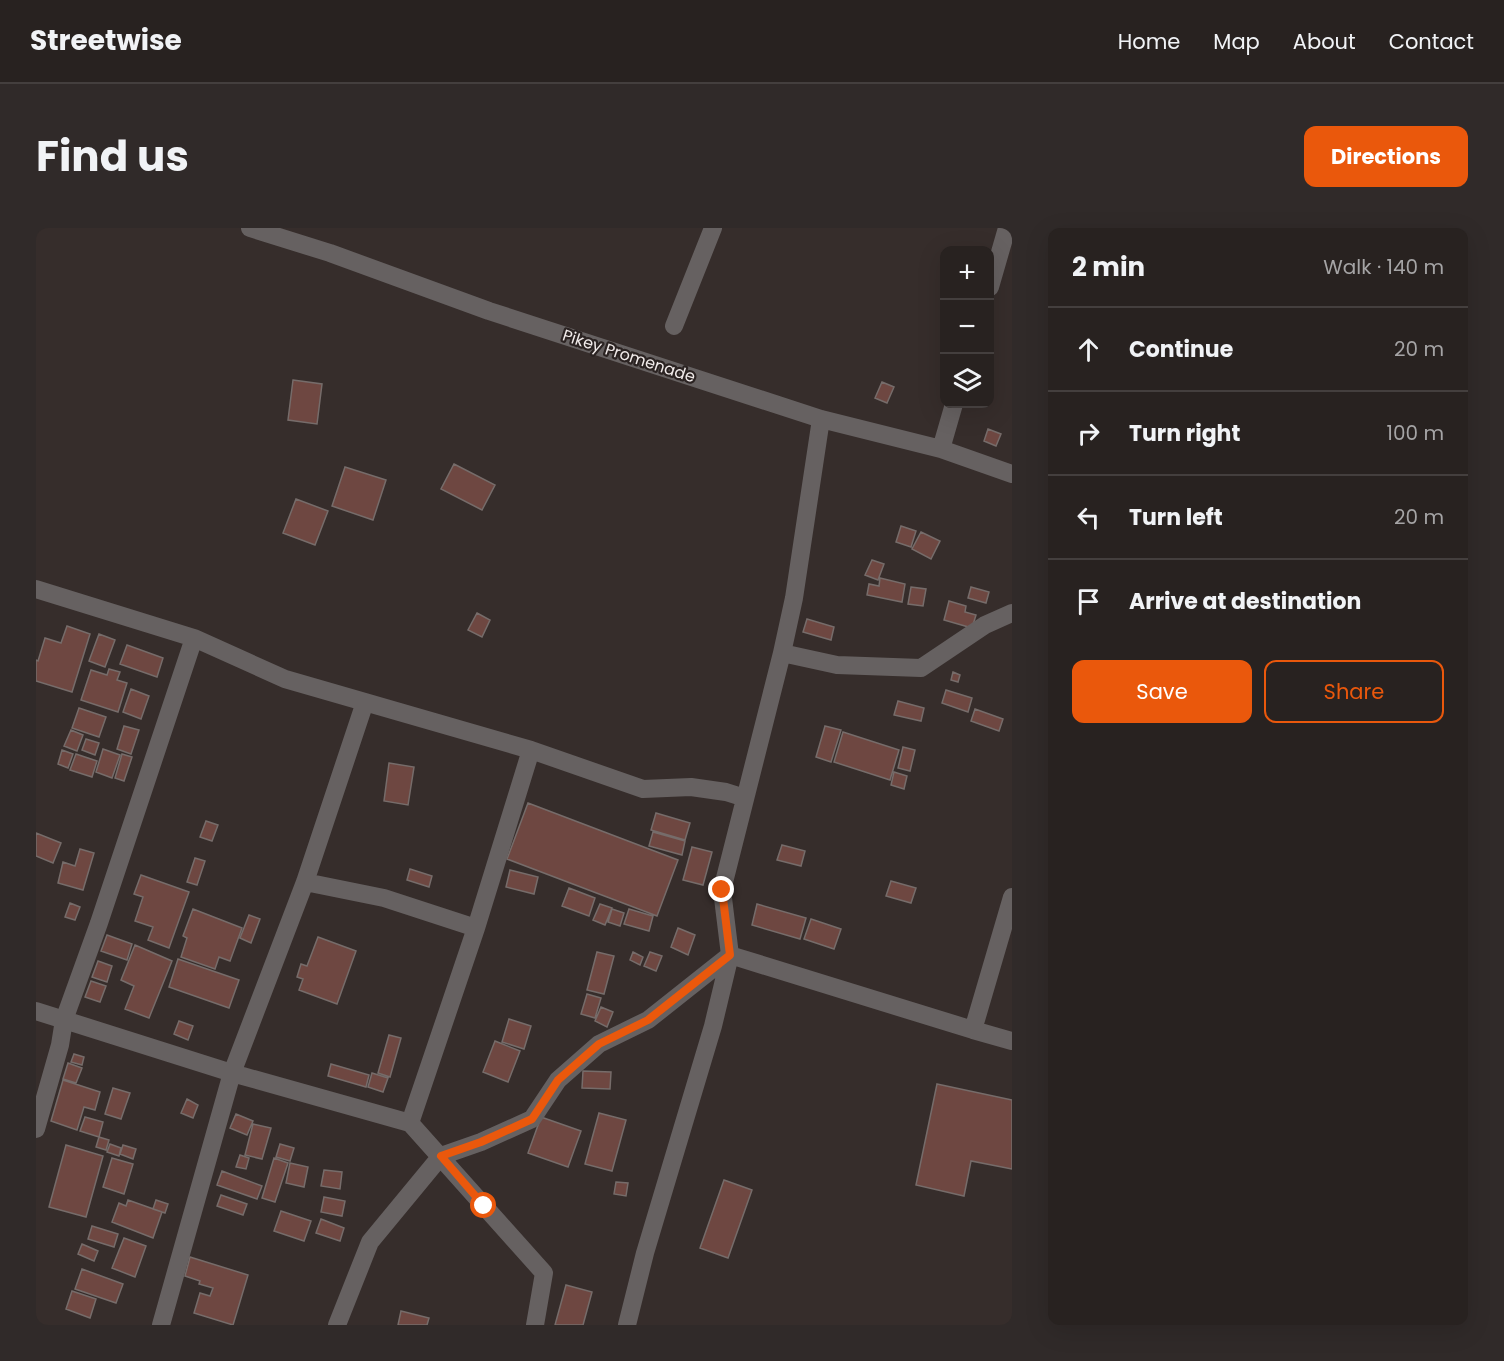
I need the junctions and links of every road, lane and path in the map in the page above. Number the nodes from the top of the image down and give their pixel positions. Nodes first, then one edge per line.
1 (250, 228) edge
2 (713, 228) edge
3 (1007, 228) edge
4 (994, 273) edge
5 (674, 326) dead end
6 (953, 408) edge
7 (821, 419) junction
8 (940, 449) junction
9 (1012, 474) edge
10 (36, 589) edge
11 (1012, 613) edge
12 (194, 638) junction
13 (782, 653) junction
14 (365, 702) junction
15 (531, 750) junction
16 (745, 798) junction
17 (305, 882) junction
18 (1012, 897) edge
19 (476, 928) junction
20 (730, 955) junction
21 (36, 1011) edge
22 (64, 1020) junction
23 (973, 1030) junction
24 (1012, 1041) edge
25 (232, 1073) junction
26 (410, 1123) junction
27 (36, 1129) edge
28 (441, 1156) junction
29 (160, 1325) edge
30 (337, 1325) edge
31 (535, 1325) edge
32 (627, 1325) edge

1 - 7 street, Pikey Promenade
2 - 5 street
3 - 4 street
6 - 8 street
7 - 8 street, Pikey Promenade
7 - 13 street
8 - 9 street, Pikey Promenade
10 - 12 street
11 - 13 street
12 - 14 street
12 - 22 street
13 - 16 street
14 - 15 street
14 - 17 street
15 - 16 street
15 - 19 street
16 - 20 street
17 - 19 street
17 - 25 street
18 - 23 street
19 - 26 street
20 - 23 street
20 - 28 street
20 - 32 street
21 - 22 street
22 - 25 street
22 - 27 street
23 - 24 street
25 - 26 street
25 - 29 street
26 - 28 street
28 - 30 street
28 - 31 street

